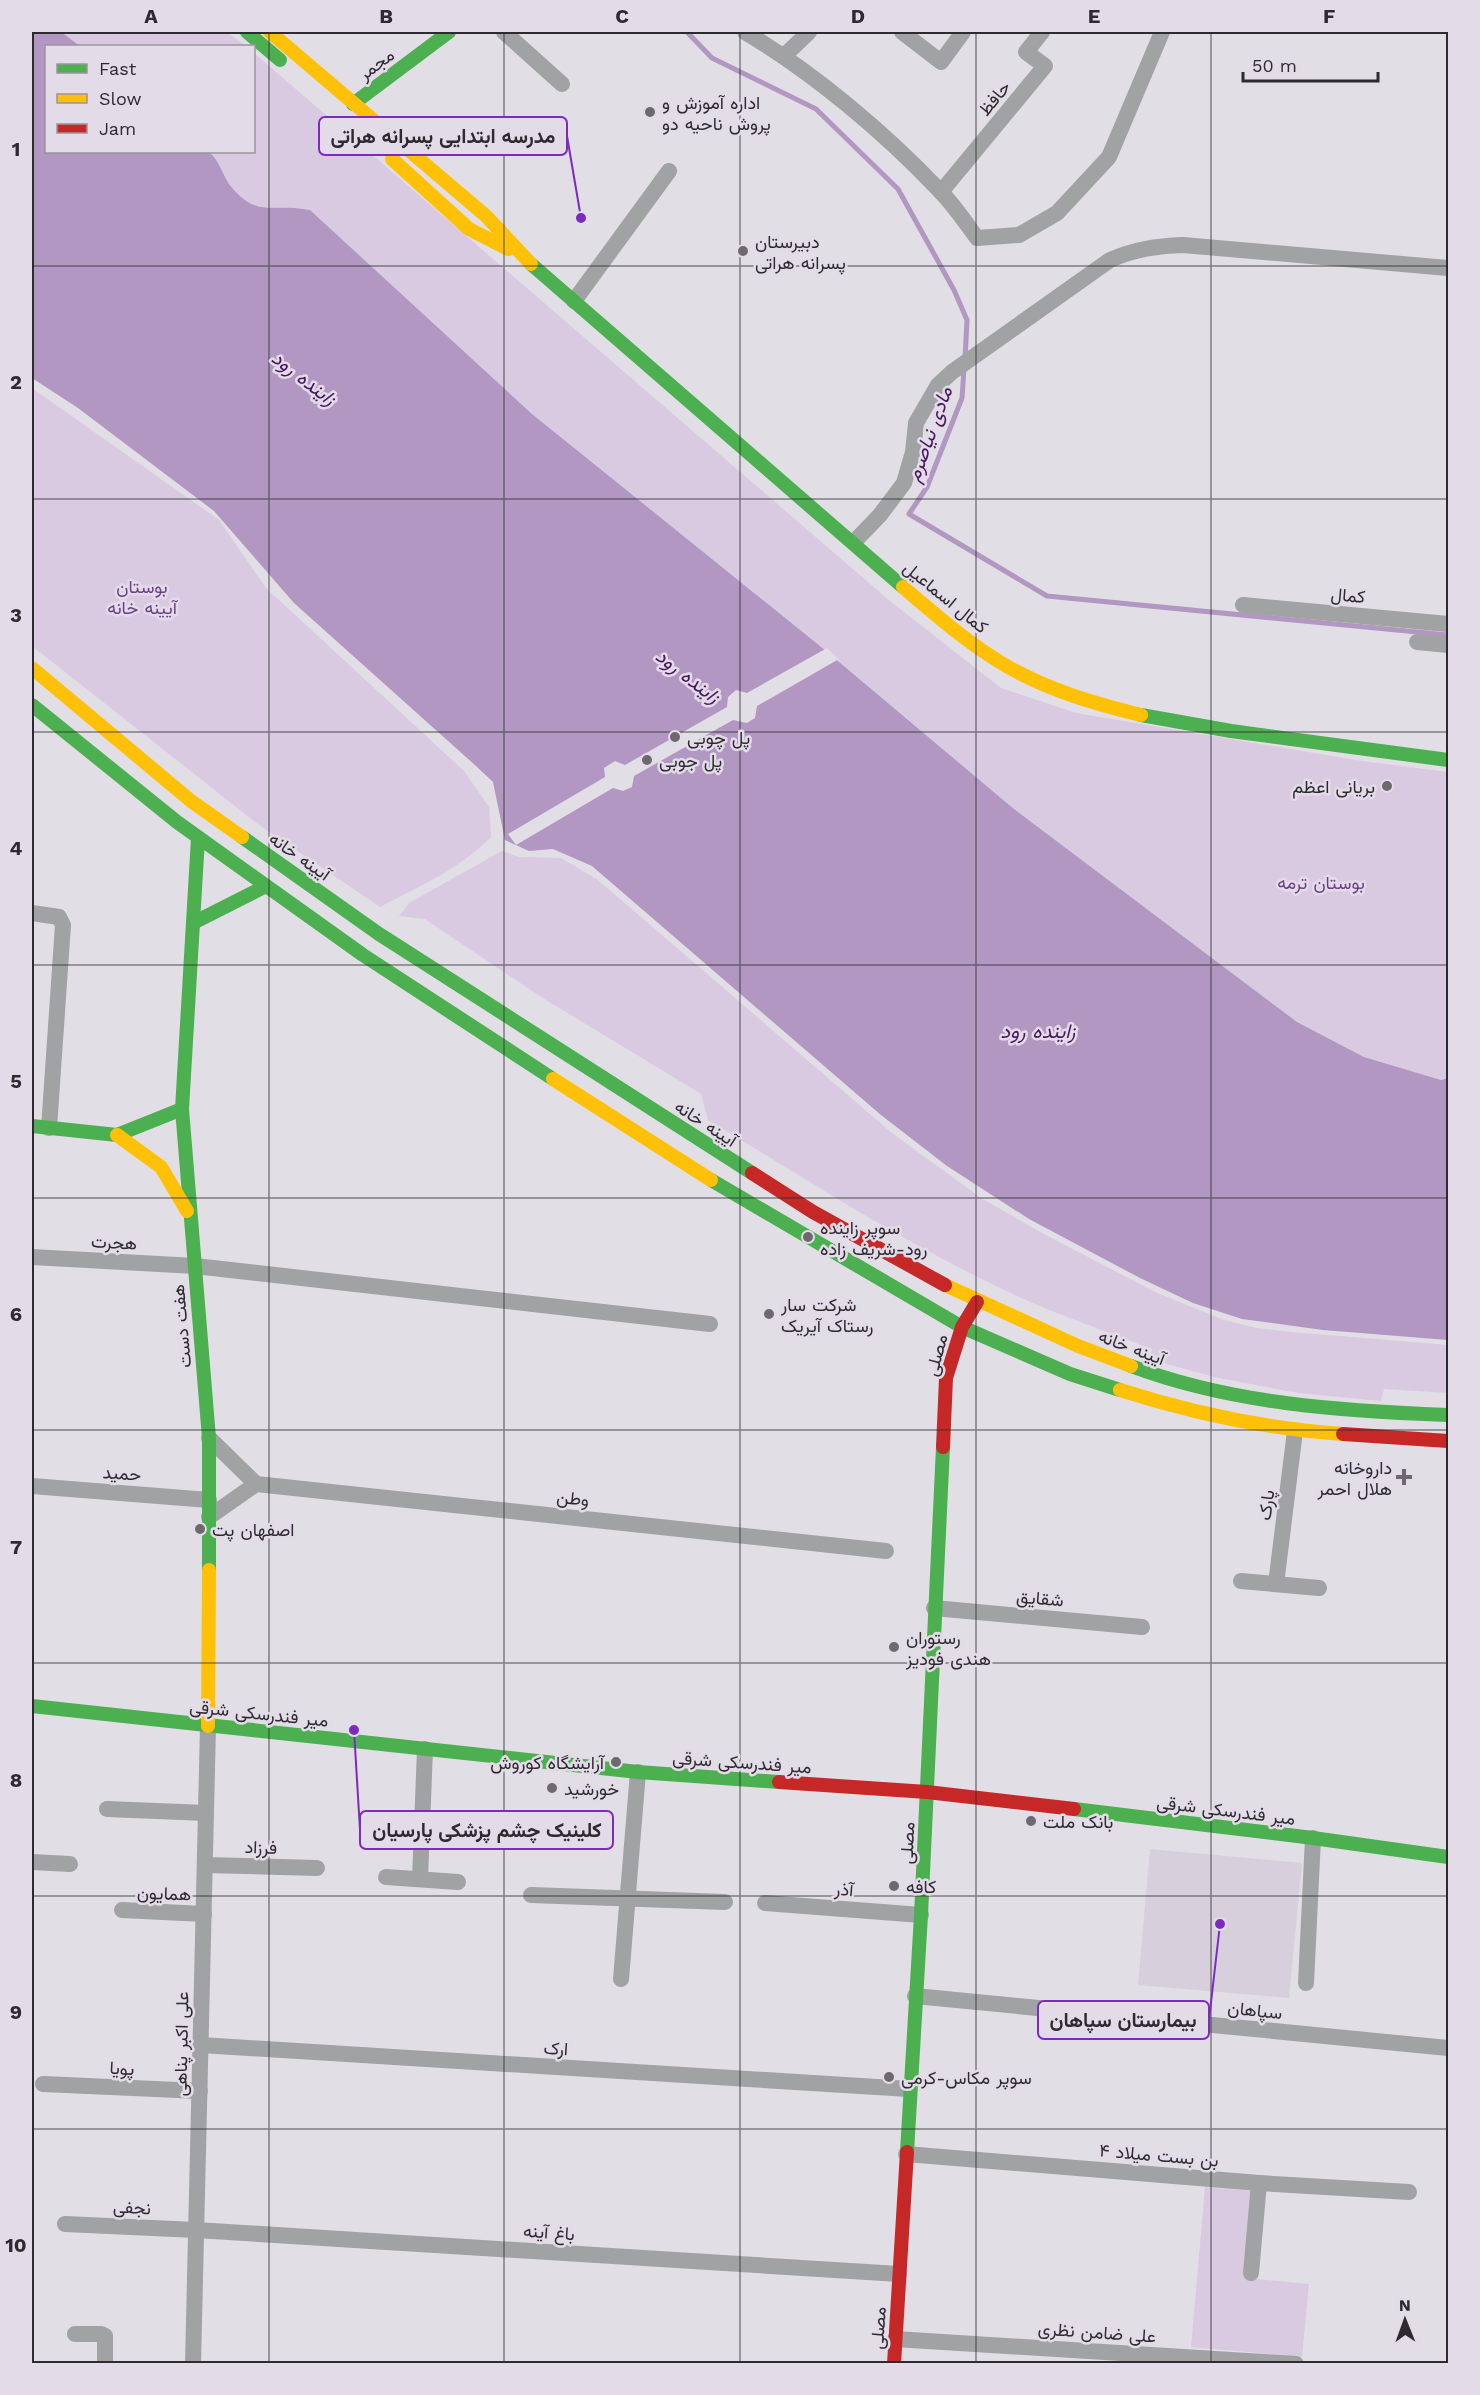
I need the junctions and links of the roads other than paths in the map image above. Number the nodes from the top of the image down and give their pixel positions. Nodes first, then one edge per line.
1 (247, 32) edge
2 (270, 32) edge
3 (449, 32) edge
4 (504, 32) edge
5 (745, 32) edge
6 (809, 32) edge
7 (902, 32) edge
8 (963, 32) edge
9 (1042, 32) edge
10 (1162, 32) edge
11 (785, 55) junction
12 (291, 69) dead end
13 (562, 84) dead end
14 (353, 104) junction
15 (385, 152) dead end
16 (669, 171) dead end
17 (941, 192) junction
18 (522, 256) junction
19 (1449, 268) edge
20 (574, 301) junction
21 (854, 542) junction
22 (1243, 605) dead end
23 (1449, 624) edge
24 (1417, 642) dead end
25 (1449, 645) edge
26 (32, 668) edge
27 (32, 705) edge
28 (1449, 760) edge
29 (198, 838) junction
30 (267, 886) junction
31 (32, 913) edge
32 (193, 923) junction
33 (182, 1109) junction
34 (32, 1126) edge
35 (49, 1128) junction
36 (117, 1135) junction
37 (191, 1216) junction
38 (32, 1257) edge
39 (195, 1266) junction
40 (977, 1302) junction
41 (711, 1324) dead end
42 (962, 1327) junction
43 (1449, 1415) edge
44 (1294, 1431) junction
45 (209, 1438) junction
46 (1449, 1442) edge
47 (256, 1484) junction
48 (32, 1486) edge
49 (209, 1508) junction
50 (886, 1551) dead end
51 (1241, 1581) dead end
52 (1276, 1584) junction
53 (1320, 1588) dead end
54 (934, 1608) junction
55 (1142, 1627) dead end
56 (32, 1706) edge
57 (208, 1726) junction
58 (425, 1749) junction
59 (638, 1772) junction
60 (927, 1792) junction
61 (107, 1809) dead end
62 (206, 1813) junction
63 (1313, 1838) junction
64 (1449, 1857) edge
65 (32, 1862) edge
66 (70, 1864) dead end
67 (205, 1864) junction
68 (317, 1868) dead end
69 (386, 1877) dead end
70 (420, 1879) junction
71 (458, 1882) dead end
72 (531, 1895) dead end
73 (628, 1899) junction
74 (725, 1902) dead end
75 (765, 1902) dead end
76 (122, 1910) dead end
77 (204, 1914) junction
78 (921, 1915) junction
79 (621, 1979) dead end
80 (1306, 1983) dead end
81 (915, 1996) junction
82 (201, 2045) junction
83 (1449, 2048) edge
84 (43, 2084) dead end
85 (909, 2089) junction
86 (200, 2091) junction
87 (906, 2154) junction
88 (1259, 2183) junction
89 (1409, 2192) dead end
90 (65, 2224) dead end
91 (196, 2230) junction
92 (1251, 2273) dead end
93 (899, 2274) junction
94 (75, 2334) dead end
95 (895, 2339) junction
96 (1190, 2360) edge
97 (105, 2364) edge
98 (193, 2364) edge
99 (894, 2364) edge
100 (1296, 2364) edge

1 - 12 main road
2 - 14 main road, کمال اسماعیل
3 - 14 main road, مجمر
4 - 13 street
5 - 11 street
6 - 11 street
7 - 8 street
9 - 17 street, حافظ
10 - 17 street
11 - 17 street
14 - 18 main road, کمال اسماعیل
15 - 18 main road, کمال اسماعیل
16 - 20 street
18 - 20 main road, کمال اسماعیل
19 - 21 street
20 - 21 main road, کمال اسماعیل
21 - 28 main road, کمال اسماعیل
22 - 23 street, کمال
24 - 25 street
26 - 40 main road, آیینه خانه
27 - 29 main road
29 - 30 main road
29 - 32 main road, هفت دست
30 - 32 main road
30 - 42 main road
31 - 35 street
32 - 33 main road, هفت دست
33 - 36 main road
33 - 37 main road, هفت دست
34 - 35 main road
35 - 36 main road
36 - 37 main road
37 - 39 main road, هفت دست
38 - 39 street, هجرت
39 - 41 street
39 - 45 main road, هفت دست
40 - 42 main road, مصلی
40 - 43 main road, آیینه خانه
42 - 44 main road
42 - 54 main road, مصلی
44 - 46 main road
44 - 52 street, پارک
45 - 47 street
45 - 49 main road, هفت دست
47 - 49 street
47 - 50 street, وطن
48 - 49 street, حمید
49 - 57 main road, هفت دست
51 - 52 street
52 - 53 street
54 - 55 street, شقایق
54 - 60 main road, مصلی
56 - 57 main road, میر فندرسکی شرقی
57 - 58 main road, میر فندرسکی شرقی
57 - 62 street, علی اکبر پناهی
58 - 59 main road, میر فندرسکی شرقی
58 - 70 street
59 - 60 main road, میر فندرسکی شرقی
59 - 73 street
60 - 63 main road, میر فندرسکی شرقی
60 - 78 main road, مصلی
61 - 62 street
62 - 67 street, علی اکبر پناهی
63 - 64 main road, میر فندرسکی شرقی
63 - 80 street
65 - 66 street
67 - 68 street, فرزاد
67 - 77 street, علی اکبر پناهی
69 - 70 street
70 - 71 street
72 - 73 street
73 - 74 street
73 - 79 street
75 - 78 street, آذر
76 - 77 street, همایون
77 - 82 street, علی اکبر پناهی
78 - 81 main road, مصلی
81 - 83 street, سپاهان
81 - 85 main road, مصلی
82 - 85 street, ارک
82 - 86 street, علی اکبر پناهی
84 - 86 street, پویا
85 - 87 main road, مصلی
86 - 91 street, علی اکبر پناهی
87 - 88 street, بن بست میلاد ۴
87 - 93 main road, مصلی
88 - 89 street, بن بست میلاد ۴
88 - 92 street
90 - 91 street, نجفی
91 - 93 street, باغ آینه
91 - 98 street, علی اکبر پناهی
93 - 95 main road, مصلی
94 - 97 street
95 - 96 street, علی ضامن نظری
95 - 99 main road, مصلی
96 - 100 street, علی ضامن نظری

